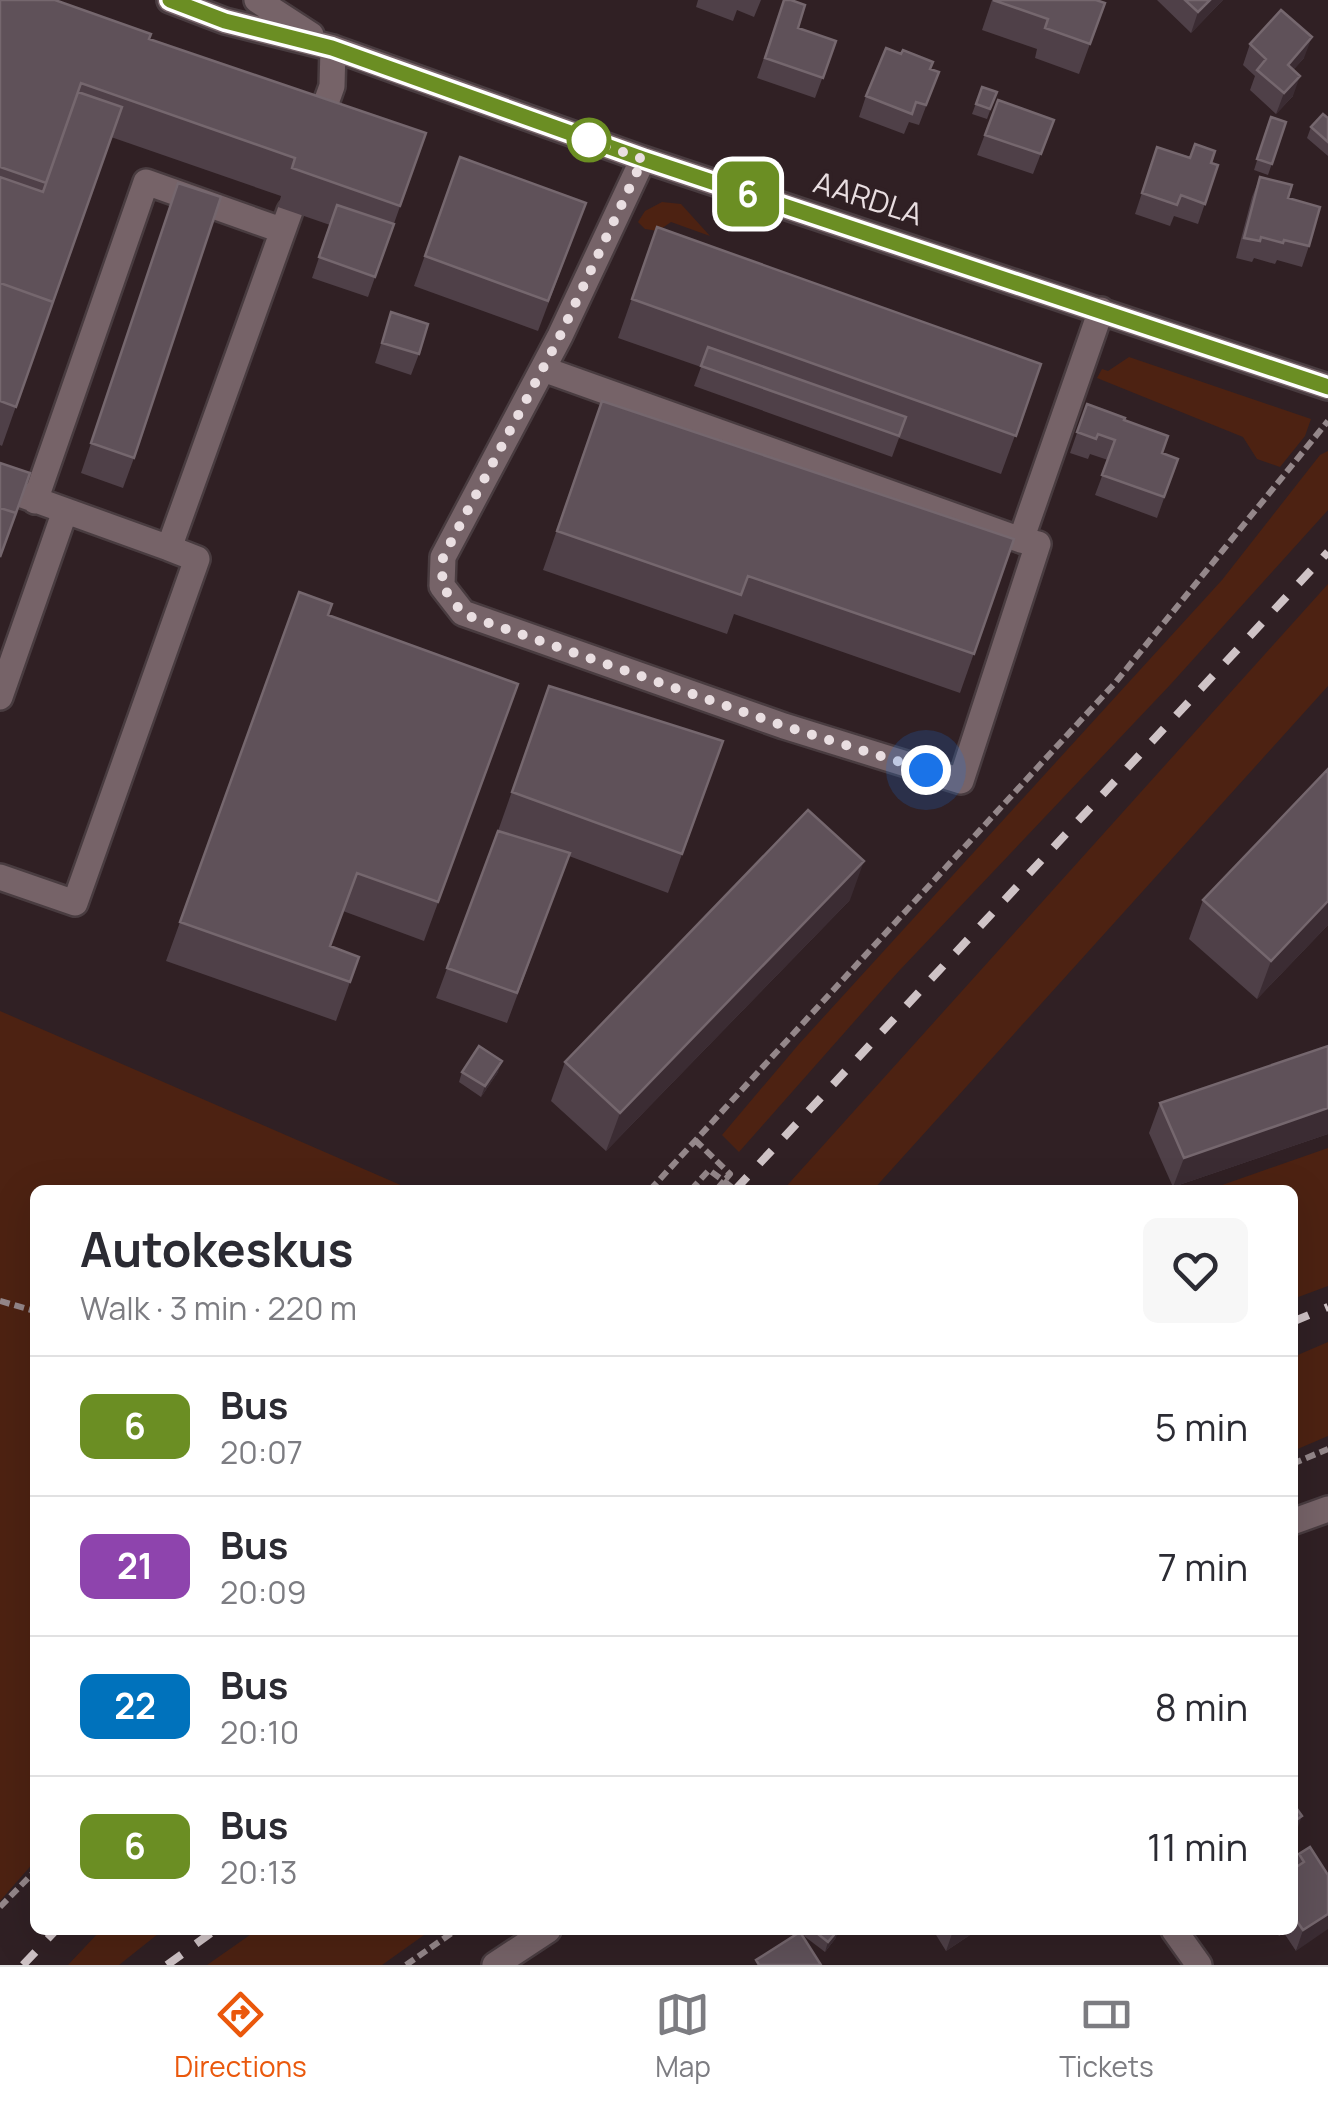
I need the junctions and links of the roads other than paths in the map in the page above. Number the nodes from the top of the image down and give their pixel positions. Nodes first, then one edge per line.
1 (170, 0) edge
2 (257, 0) edge
3 (332, 48) junction
4 (313, 138) edge
5 (643, 159) junction
6 (1101, 310) junction
7 (543, 369) junction
8 (1325, 380) edge
9 (0, 487) edge
10 (35, 501) junction
11 (65, 511) junction
12 (1021, 540) junction
13 (169, 548) junction
14 (0, 697) edge
15 (0, 877) edge
16 (1328, 1509) edge
17 (1298, 1520) edge
18 (540, 1935) edge
19 (1178, 1935) edge
20 (495, 1965) edge
21 (1199, 1965) edge

1 - 3 street, AARDLA
2 - 3 street, AARDLA
3 - 4 street
3 - 5 street, AARDLA
5 - 6 street, AARDLA
5 - 7 street
6 - 8 street, AARDLA
6 - 12 street
7 - 12 street
7 - 12 street
9 - 10 street
10 - 11 street
10 - 13 street
11 - 13 street
11 - 14 street
13 - 15 street
16 - 17 street
18 - 20 street
19 - 21 street

